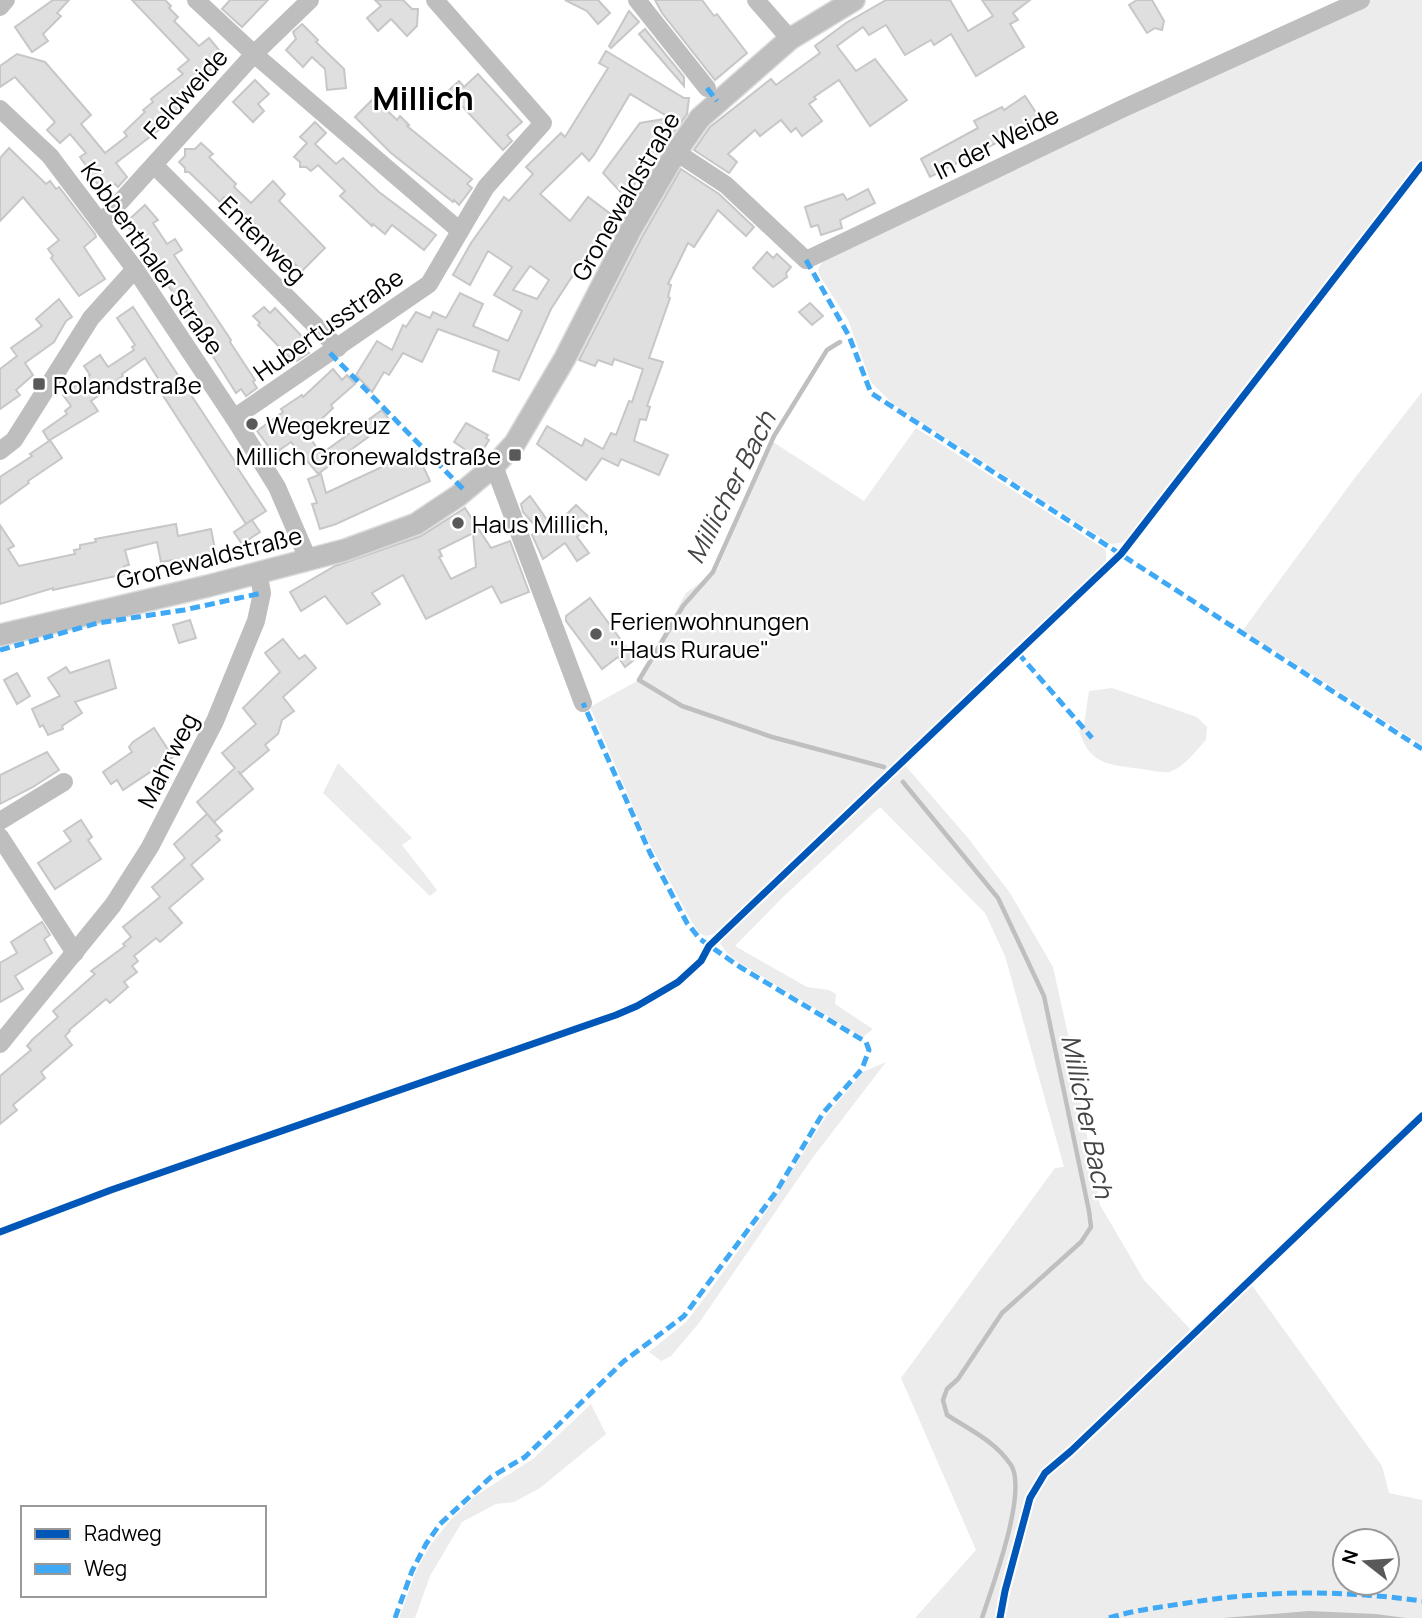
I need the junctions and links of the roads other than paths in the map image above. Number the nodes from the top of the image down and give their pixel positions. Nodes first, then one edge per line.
1 (6, 0) edge
2 (196, 0) edge
3 (310, 0) edge
4 (435, 0) edge
5 (637, 0) edge
6 (756, 0) edge
7 (854, 0) edge
8 (1361, 0) edge
9 (0, 7) edge
10 (790, 40) junction
11 (254, 54) junction
12 (707, 88) dead end
13 (0, 109) edge
14 (676, 152) junction
15 (154, 165) junction
16 (101, 223) junction
17 (460, 231) junction
18 (135, 270) junction
19 (338, 348) junction
20 (234, 418) junction
21 (0, 451) edge
22 (494, 466) junction
23 (308, 559) junction
24 (258, 572) junction
25 (0, 635) edge
26 (583, 703) dead end
27 (64, 782) dead end
28 (0, 821) edge
29 (0, 837) edge
30 (75, 953) junction
31 (0, 1044) edge

1 - 9 street
2 - 11 street
3 - 11 street, Feldweide
4 - 17 street, Hubertusstraße
5 - 12 street
6 - 10 street
7 - 10 main road, Gronewaldstraße
8 - 14 street, In der Weide
10 - 14 main road, Gronewaldstraße
11 - 15 street, Feldweide
11 - 17 street
13 - 16 street, Kobbenthaler Straße
14 - 22 main road, Gronewaldstraße
15 - 16 street, Feldweide
15 - 19 street, Entenweg
16 - 18 street, Kobbenthaler Straße
17 - 19 street, Hubertusstraße
18 - 20 street, Kobbenthaler Straße
18 - 21 street
19 - 20 street, Hubertusstraße
20 - 23 street, Kobbenthaler Straße
22 - 23 main road, Gronewaldstraße
22 - 26 street
23 - 24 main road, Gronewaldstraße
24 - 25 main road, Gronewaldstraße
24 - 30 street, Mahrweg
27 - 28 street
29 - 30 street
30 - 31 street, Mahrweg

